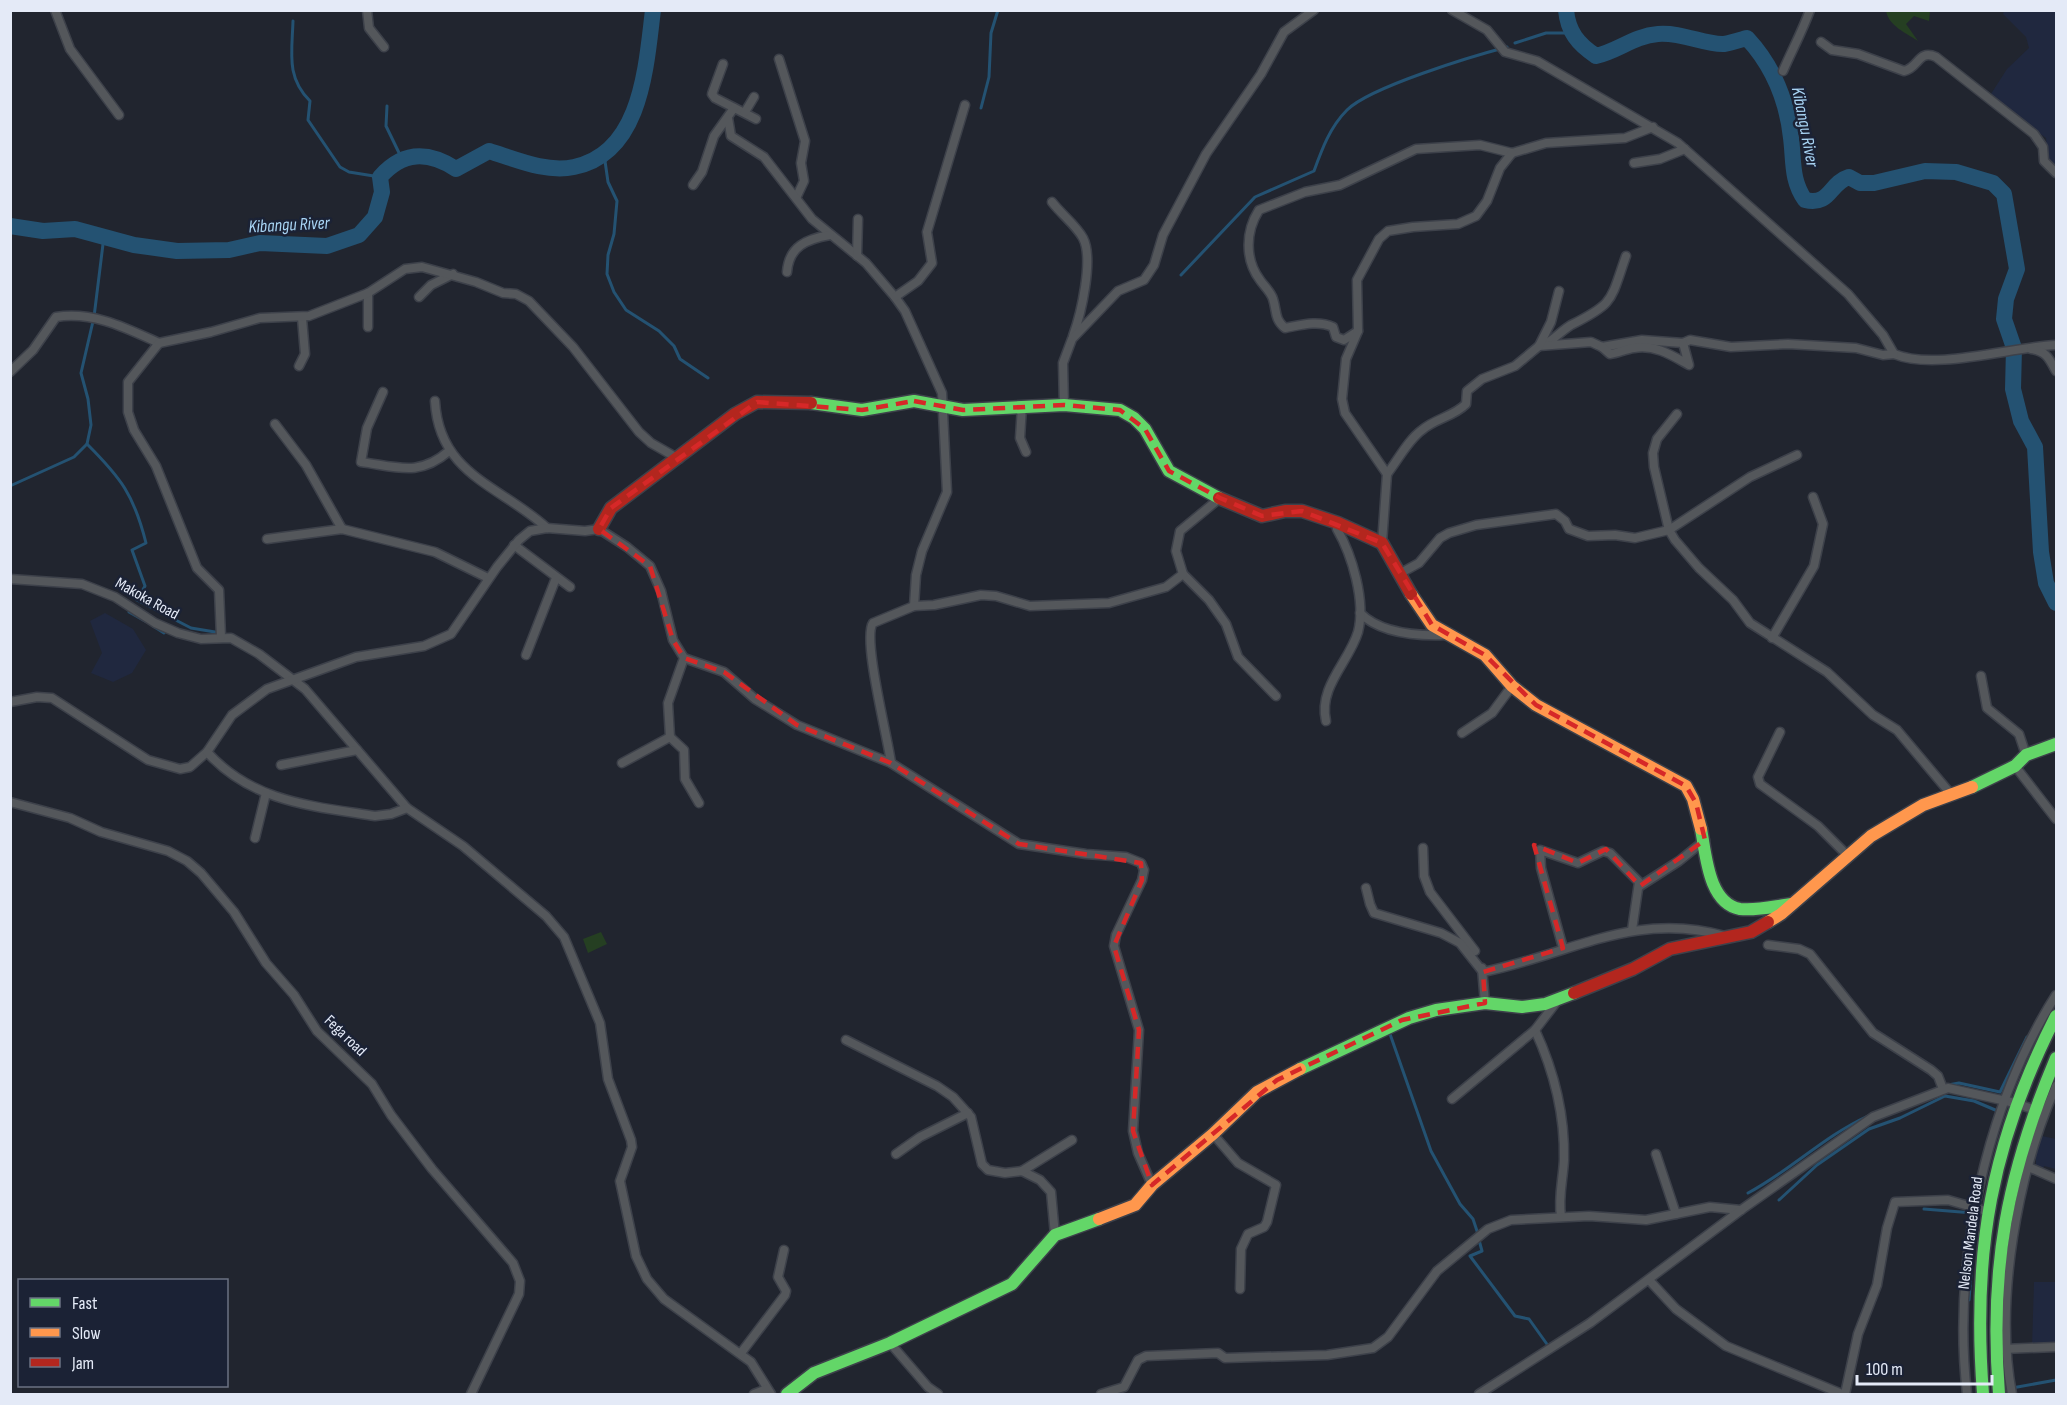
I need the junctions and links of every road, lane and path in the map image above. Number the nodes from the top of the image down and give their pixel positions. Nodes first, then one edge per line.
1 (55, 10) edge
2 (368, 10) edge
3 (1314, 10) edge
4 (1452, 10) edge
5 (1798, 10) edge
6 (1808, 14) edge
7 (1821, 42) dead end
8 (384, 47) dead end
9 (778, 59) dead end
10 (723, 64) dead end
11 (1783, 71) dead end
12 (754, 97) dead end
13 (965, 105) dead end
14 (734, 108) junction
15 (745, 112) junction
16 (119, 115) dead end
17 (728, 118) junction
18 (756, 119) dead end
19 (1653, 127) junction
20 (1685, 149) junction
21 (1512, 153) junction
22 (1634, 163) dead end
23 (2056, 173) edge
24 (693, 185) dead end
25 (796, 196) junction
26 (1052, 202) dead end
27 (858, 219) dead end
28 (830, 235) junction
29 (856, 256) junction
30 (1626, 256) dead end
31 (787, 272) dead end
32 (453, 274) junction
33 (1559, 291) dead end
34 (368, 293) junction
35 (419, 297) dead end
36 (895, 297) junction
37 (302, 318) junction
38 (368, 327) dead end
39 (1358, 331) junction
40 (1072, 339) junction
41 (159, 343) junction
42 (1683, 343) junction
43 (2056, 345) edge
44 (1539, 346) junction
45 (1602, 347) junction
46 (2018, 347) junction
47 (1894, 354) junction
48 (299, 366) dead end
49 (2056, 368) edge
50 (10, 372) edge
51 (382, 392) dead end
52 (435, 400) dead end
53 (1064, 405) junction
54 (1022, 406) junction
55 (942, 407) junction
56 (1677, 414) dead end
57 (275, 424) dead end
58 (449, 451) junction
59 (1026, 452) dead end
60 (1797, 455) dead end
61 (679, 459) junction
62 (1388, 474) junction
63 (1813, 497) dead end
64 (1220, 498) junction
65 (548, 528) junction
66 (342, 529) junction
67 (599, 529) junction
68 (1337, 529) dead end
69 (1669, 530) junction
70 (267, 539) dead end
71 (1382, 543) junction
72 (514, 545) junction
73 (1183, 574) junction
74 (1399, 574) junction
75 (488, 578) junction
76 (556, 578) junction
77 (10, 579) edge
78 (570, 587) dead end
79 (914, 606) junction
80 (1360, 613) junction
81 (1446, 635) junction
82 (221, 637) junction
83 (1772, 638) junction
84 (526, 655) dead end
85 (684, 658) junction
86 (1981, 676) dead end
87 (293, 678) junction
88 (1512, 686) junction
89 (1276, 696) dead end
90 (10, 702) edge
91 (1326, 721) dead end
92 (1780, 732) dead end
93 (1462, 734) dead end
94 (670, 737) junction
95 (2056, 744) edge
96 (357, 750) junction
97 (207, 752) junction
98 (2026, 755) junction
99 (622, 763) dead end
100 (891, 763) junction
101 (281, 765) dead end
102 (2015, 766) junction
103 (266, 793) junction
104 (1950, 793) junction
105 (10, 802) edge
106 (699, 803) dead end
107 (407, 808) junction
108 (2056, 819) edge
109 (255, 838) dead end
110 (1705, 840) junction
111 (1423, 848) dead end
112 (1847, 855) junction
113 (1640, 886) junction
114 (1366, 888) dead end
115 (1792, 904) junction
116 (1632, 930) junction
117 (1731, 938) junction
118 (1768, 945) dead end
119 (1563, 948) junction
120 (1483, 972) junction
121 (2056, 995) edge
122 (1558, 1000) junction
123 (1485, 1003) junction
124 (2056, 1016) edge
125 (1535, 1030) junction
126 (846, 1040) dead end
127 (2056, 1058) edge
128 (2056, 1086) edge
129 (1943, 1089) junction
130 (1452, 1099) dead end
131 (2011, 1103) junction
132 (2039, 1112) junction
133 (968, 1113) junction
134 (1212, 1134) junction
135 (1072, 1140) dead end
136 (896, 1154) dead end
137 (1656, 1154) dead end
138 (2021, 1165) junction
139 (1022, 1171) junction
140 (2056, 1179) edge
141 (1152, 1185) junction
142 (1981, 1209) junction
143 (1741, 1210) junction
144 (1676, 1214) junction
145 (1561, 1216) junction
146 (1055, 1235) junction
147 (784, 1250) dead end
148 (1649, 1280) junction
149 (1240, 1289) dead end
150 (890, 1343) junction
151 (2056, 1347) edge
152 (2001, 1349) junction
153 (741, 1353) junction
154 (769, 1392) edge
155 (471, 1395) edge
156 (754, 1395) edge
157 (787, 1395) edge
158 (938, 1395) edge
159 (1101, 1395) edge
160 (1479, 1395) edge
161 (1844, 1395) edge
162 (1967, 1395) edge
163 (1983, 1395) edge
164 (1999, 1395) edge
165 (2012, 1395) edge

1 - 16 street
2 - 8 street
3 - 40 street
4 - 19 street
5 - 6 street
6 - 11 street
7 - 23 street
9 - 25 street
10 - 14 street
12 - 15 street
13 - 36 street
14 - 15 street
14 - 17 street
15 - 18 street
17 - 24 street
17 - 25 street
19 - 20 street
19 - 21 street
20 - 22 street
20 - 47 street
21 - 39 street
21 - 39 street
25 - 28 street
26 - 40 street
27 - 29 street
28 - 29 street
28 - 31 street
29 - 36 street
30 - 44 street
32 - 34 street
32 - 35 street
32 - 61 street
33 - 44 street
34 - 37 street
34 - 38 street
36 - 55 street
37 - 41 street
37 - 48 street
39 - 62 street
40 - 53 street
41 - 50 street
41 - 82 street
42 - 45 street
42 - 45 street
42 - 47 street
43 - 46 street
44 - 45 street
44 - 62 street
46 - 47 street
46 - 49 street
51 - 58 street
52 - 58 street
53 - 54 street
53 - 64 street
54 - 55 street
54 - 59 street
55 - 61 street
55 - 79 street
56 - 69 street
57 - 66 street
58 - 65 street
60 - 69 street
61 - 67 street
62 - 71 street
63 - 83 street
64 - 71 street
64 - 73 street
65 - 67 street
65 - 72 street
66 - 70 street
66 - 75 street
67 - 85 street
68 - 80 street
69 - 74 street
69 - 83 street
71 - 74 street
72 - 75 street
72 - 76 street
73 - 79 street
73 - 89 street
74 - 81 street
75 - 87 street
76 - 78 street
76 - 84 street
77 - 82 street, Makoka Road
79 - 100 street
80 - 81 street
80 - 91 street
81 - 88 street
82 - 87 street, Makoka Road
83 - 104 street
85 - 94 street
85 - 100 street
86 - 98 street
87 - 96 street, Makoka Road
87 - 97 street
88 - 93 street
88 - 110 street
90 - 97 street
92 - 112 street
94 - 99 street
94 - 106 street
95 - 98 street
96 - 101 street
96 - 107 street, Makoka Road
97 - 103 street
98 - 102 street
100 - 141 street
102 - 104 street
102 - 108 street
103 - 107 street
103 - 109 street
104 - 112 street
105 - 155 street, Fega road
107 - 153 street, Makoka Road
110 - 113 street
110 - 115 street
111 - 120 street
112 - 115 street
113 - 116 street
113 - 119 street
114 - 120 street
115 - 117 street
116 - 117 street
116 - 119 street
117 - 122 street
118 - 129 street
119 - 120 street
120 - 123 street
121 - 131 street
122 - 123 street
122 - 125 street
123 - 134 street
124 - 131 street, Nelson Mandela Road
125 - 130 street
125 - 145 street
126 - 133 street
127 - 132 street, Nelson Mandela Road
128 - 132 street
129 - 131 street
129 - 143 street
131 - 132 street
131 - 142 street, Nelson Mandela Road
132 - 138 street, Nelson Mandela Road
133 - 136 street
133 - 139 street
134 - 141 street
134 - 149 street
135 - 139 street
137 - 144 street
138 - 140 street
138 - 152 street, Nelson Mandela Road
139 - 146 street
141 - 146 street
142 - 161 street
142 - 162 street
142 - 163 street, Nelson Mandela Road
143 - 144 street
143 - 148 street
144 - 145 street
145 - 159 street
146 - 150 street
147 - 153 street
148 - 160 street
148 - 161 street
150 - 157 street
150 - 158 street
151 - 152 street
152 - 164 street, Nelson Mandela Road
152 - 165 street
153 - 154 street, Makoka Road
154 - 156 street

